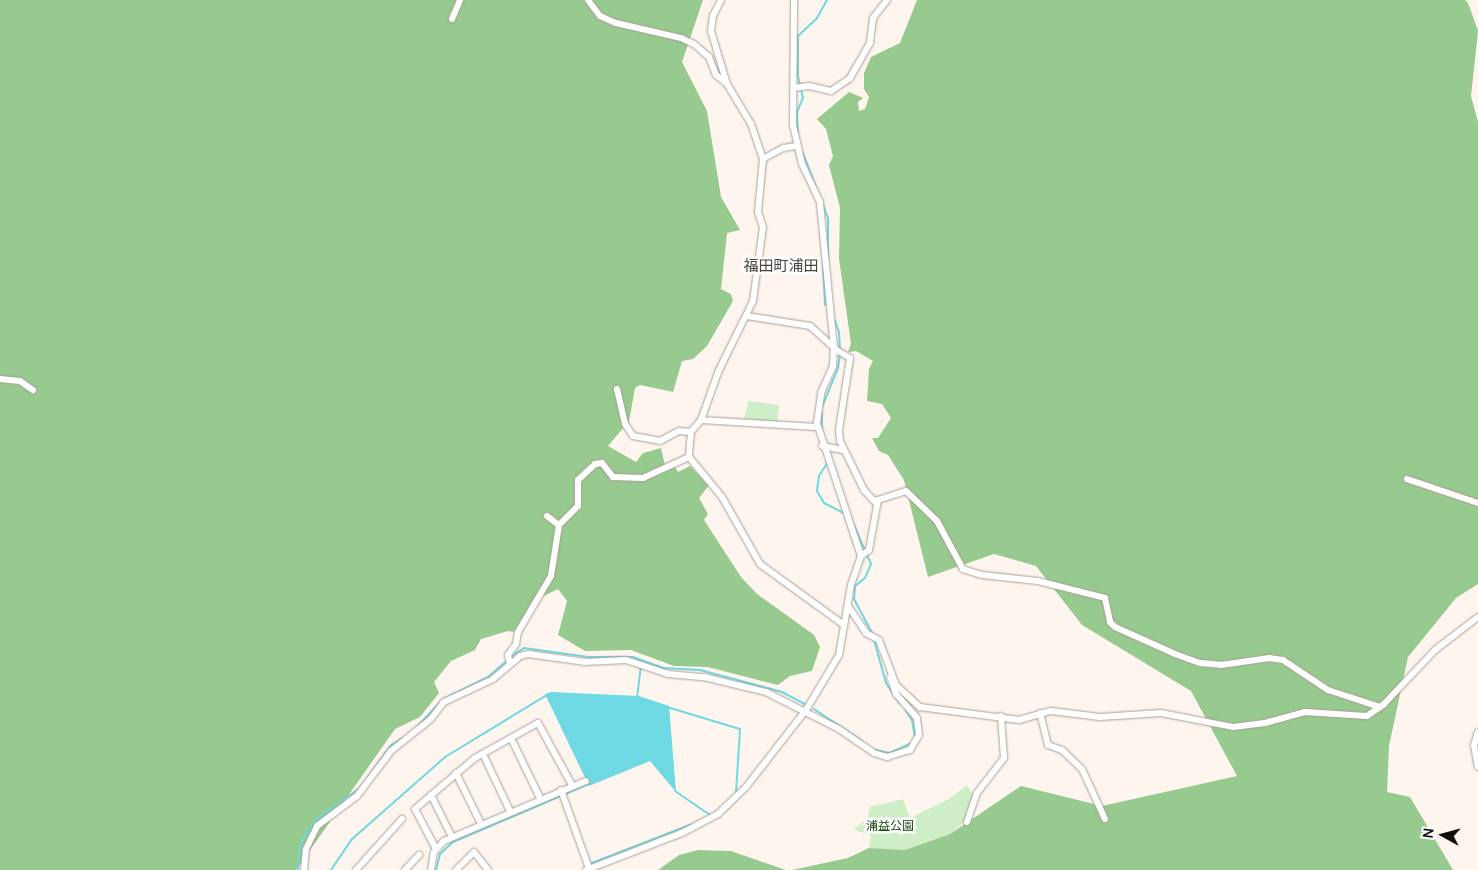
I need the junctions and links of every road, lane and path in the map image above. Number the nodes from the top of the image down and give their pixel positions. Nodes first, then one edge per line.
1 (460, 0) edge
2 (588, 0) edge
3 (721, 0) edge
4 (794, 0) edge
5 (887, 0) edge
6 (452, 19) dead end
7 (727, 84) junction
8 (799, 87) junction
9 (796, 146) junction
10 (763, 159) junction
11 (747, 316) junction
12 (838, 351) junction
13 (0, 379) edge
14 (617, 389) dead end
15 (33, 390) dead end
16 (701, 420) junction
17 (817, 427) junction
18 (691, 432) junction
19 (826, 446) junction
20 (842, 450) junction
21 (689, 457) junction
22 (1407, 480) dead end
23 (1478, 503) edge
24 (877, 504) junction
25 (547, 516) dead end
26 (559, 525) junction
27 (865, 553) junction
28 (848, 606) junction
29 (1478, 617) edge
30 (844, 625) junction
31 (510, 664) junction
32 (890, 677) junction
33 (1380, 707) junction
34 (806, 710) junction
35 (1040, 713) junction
36 (1002, 716) junction
37 (1478, 732) edge
38 (511, 738) junction
39 (483, 754) junction
40 (1478, 767) edge
41 (456, 774) junction
42 (586, 781) dead end
43 (572, 785) junction
44 (562, 794) junction
45 (431, 795) junction
46 (540, 798) junction
47 (510, 811) junction
48 (402, 819) dead end
49 (1105, 819) dead end
50 (967, 822) dead end
51 (481, 824) junction
52 (452, 837) junction
53 (436, 849) junction
54 (419, 855) dead end
55 (588, 869) edge
56 (306, 870) edge
57 (356, 870) edge
58 (405, 870) edge
59 (431, 870) edge
60 (456, 870) edge
61 (488, 870) edge

1 - 6 street
2 - 7 street
3 - 7 street
4 - 8 street
5 - 8 street
7 - 10 street
8 - 9 street
9 - 10 street
9 - 12 street
10 - 11 street
11 - 12 street
11 - 16 street
12 - 17 street
12 - 20 street
13 - 15 street
14 - 18 street
16 - 17 street
16 - 18 street
17 - 19 street
18 - 21 street
19 - 20 street
19 - 27 street
20 - 24 street
21 - 26 street
21 - 30 street
22 - 23 street
24 - 27 street
24 - 33 street
25 - 26 street
26 - 31 street
27 - 28 street
28 - 30 street
28 - 32 street
29 - 33 street
30 - 34 street
31 - 34 street
31 - 56 street
32 - 34 street
32 - 36 street
33 - 35 street
34 - 55 street
35 - 36 street
35 - 49 street
36 - 50 street
37 - 40 street
38 - 39 street
38 - 43 street
38 - 46 street
39 - 41 street
39 - 47 street
41 - 45 street
41 - 51 street
42 - 43 street
43 - 44 street
44 - 46 street
44 - 55 street
45 - 52 street
45 - 53 street
46 - 47 street
47 - 51 street
48 - 57 street
51 - 52 street
52 - 53 street
53 - 59 street
54 - 58 street
60 - 61 street

